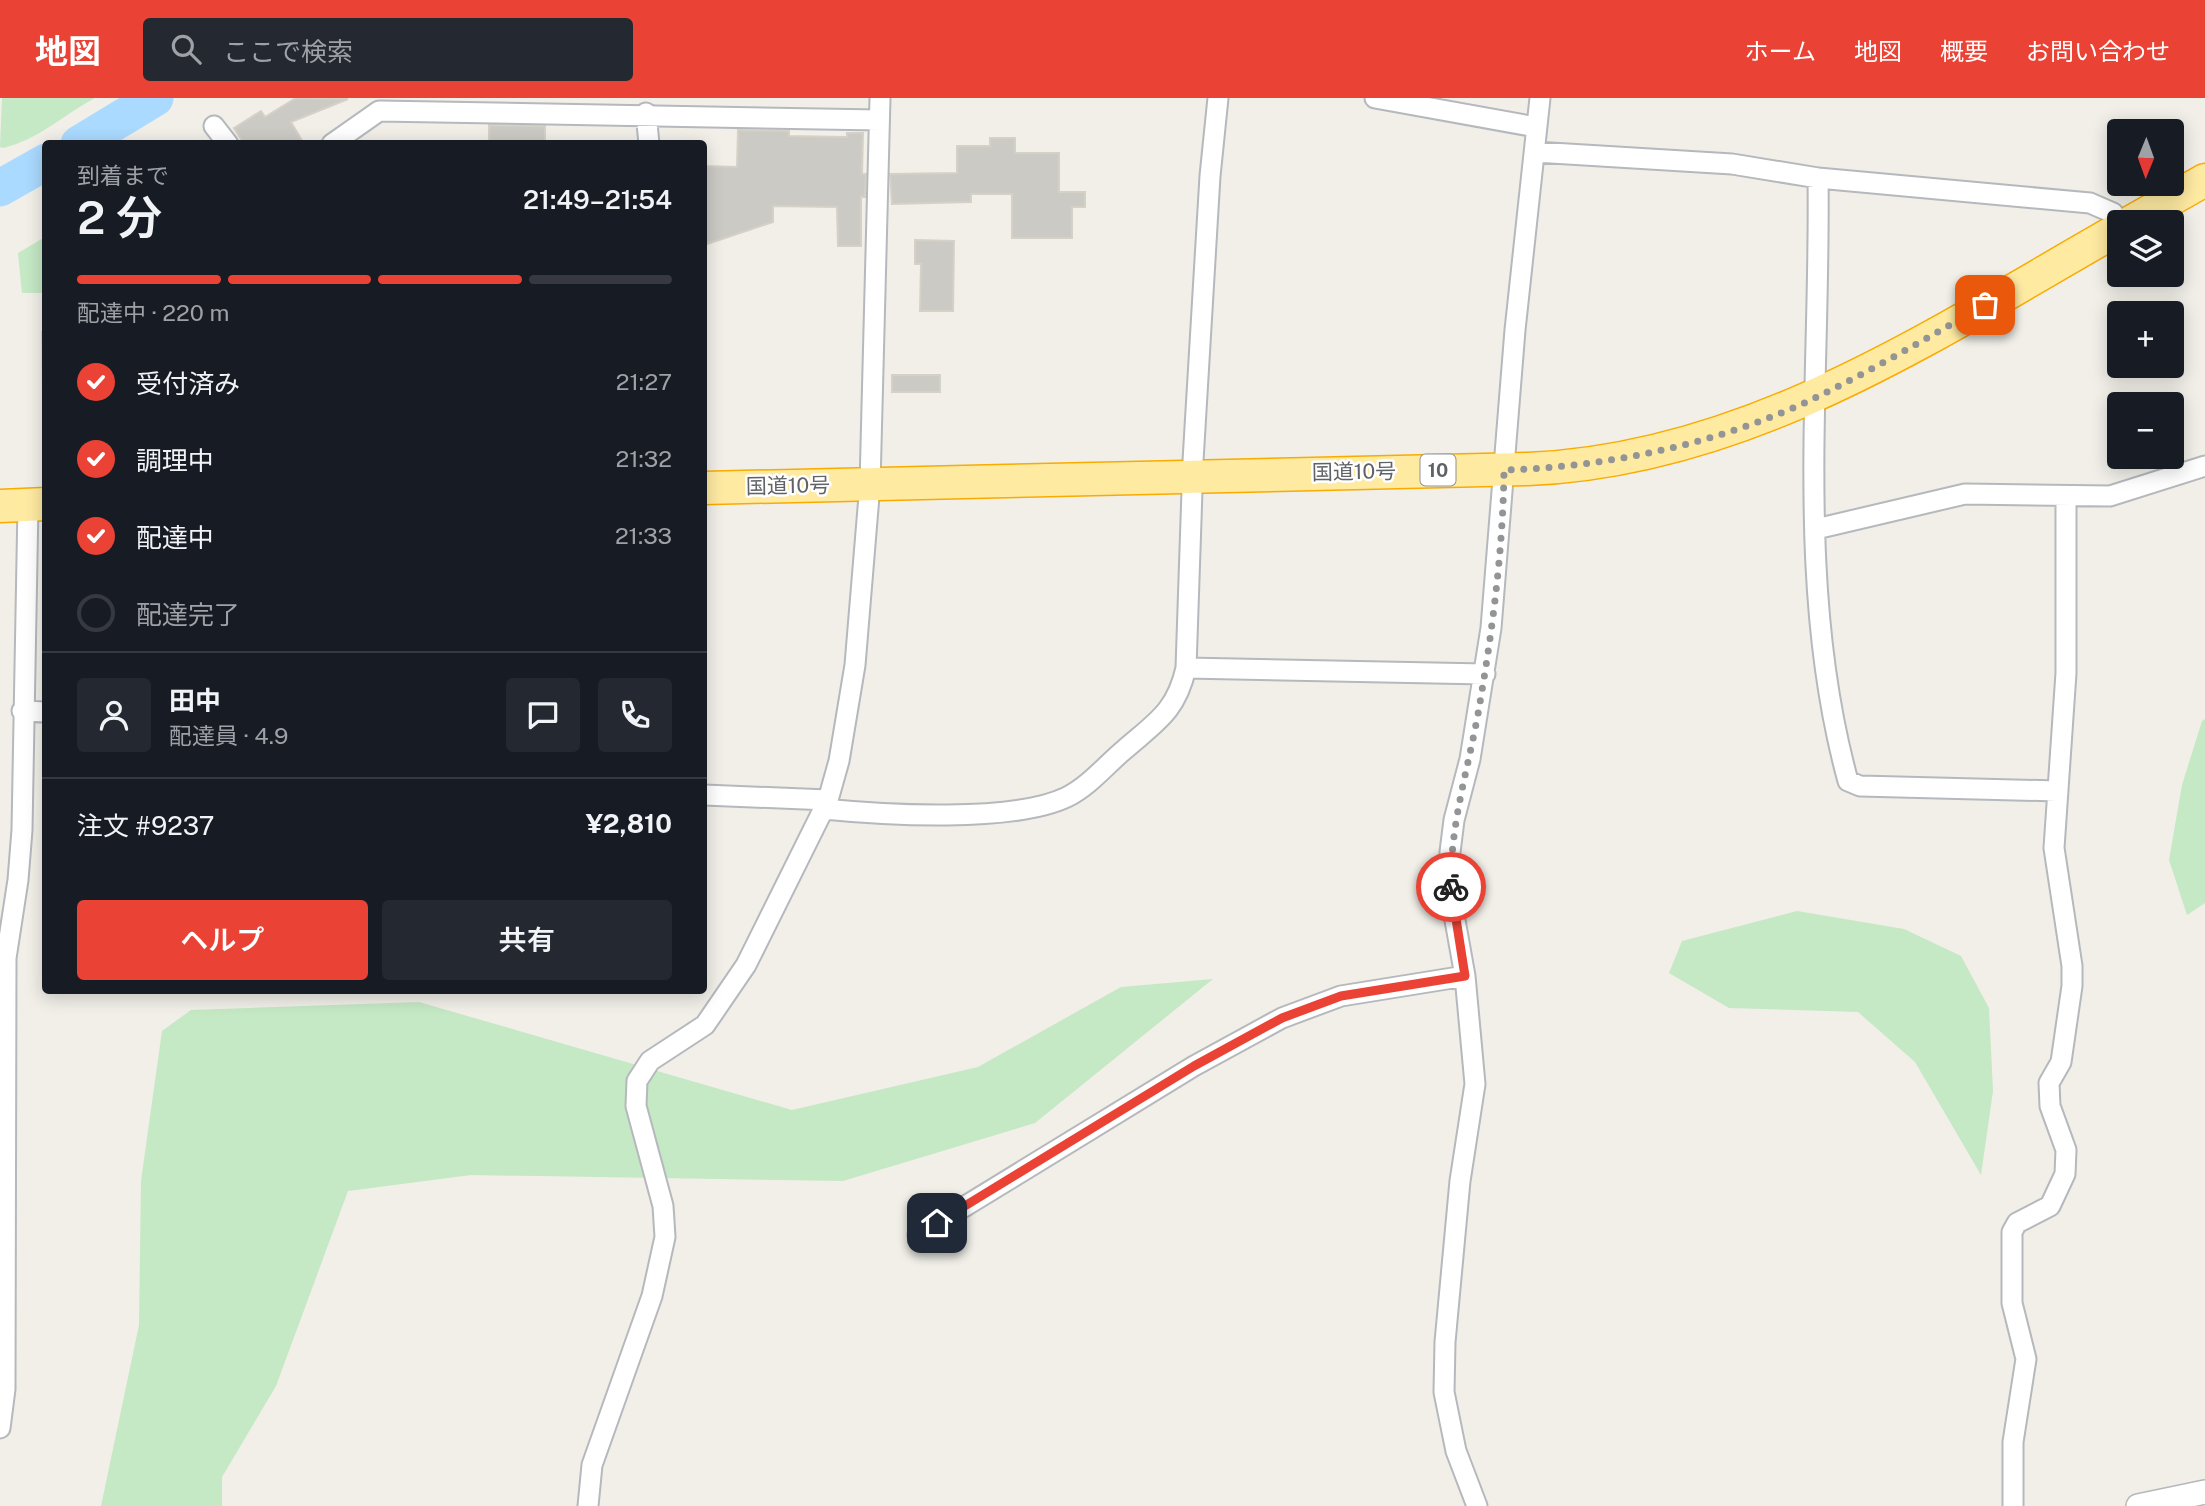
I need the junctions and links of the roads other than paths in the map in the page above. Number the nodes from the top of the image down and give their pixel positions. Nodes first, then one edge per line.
1 (880, 98) edge
2 (1218, 98) edge
3 (1375, 98) edge
4 (1540, 98) edge
5 (646, 113) junction
6 (879, 120) junction
7 (214, 126) dead end
8 (1536, 127) junction
9 (225, 140) edge
10 (338, 140) edge
11 (649, 140) edge
12 (1535, 152) junction
13 (1818, 178) junction
14 (2204, 183) edge
15 (2107, 210) edge
16 (2153, 210) edge
17 (2107, 236) edge
18 (1815, 398) junction
19 (2205, 466) edge
20 (1504, 470) junction
21 (1193, 477) junction
22 (870, 484) junction
23 (707, 488) edge
24 (2066, 496) junction
25 (25, 505) edge
26 (1816, 529) junction
27 (1186, 668) junction
28 (1485, 674) junction
29 (22, 711) junction
30 (42, 712) edge
31 (2057, 791) junction
32 (707, 795) edge
33 (826, 804) junction
34 (3, 959) edge
35 (1465, 976) junction
36 (918, 1235) dead end
37 (0, 1428) edge
38 (2205, 1492) edge
39 (588, 1506) edge
40 (1477, 1506) edge
41 (2012, 1506) edge
42 (2138, 1506) edge

1 - 6 street
2 - 21 street
3 - 8 street
4 - 8 street
5 - 6 street
5 - 10 street
5 - 11 street
6 - 22 street
7 - 9 street
8 - 12 street
12 - 13 street
12 - 20 street
13 - 15 street
13 - 18 street
14 - 16 highway
17 - 18 highway, 国道10号 / 10
18 - 20 highway, 国道10号 / 10
18 - 26 street
19 - 24 street
20 - 21 highway, 国道10号 / 10
20 - 28 street
21 - 22 highway, 国道10号 / 10
21 - 27 street
22 - 23 highway, 国道10号 / 10
22 - 33 street
24 - 26 street
24 - 31 street
25 - 29 street
26 - 31 street
27 - 28 street
27 - 33 street
28 - 35 street
29 - 30 street
29 - 34 street
31 - 41 street
32 - 33 street
33 - 39 street
34 - 37 street
35 - 36 street
35 - 40 street
38 - 42 street

